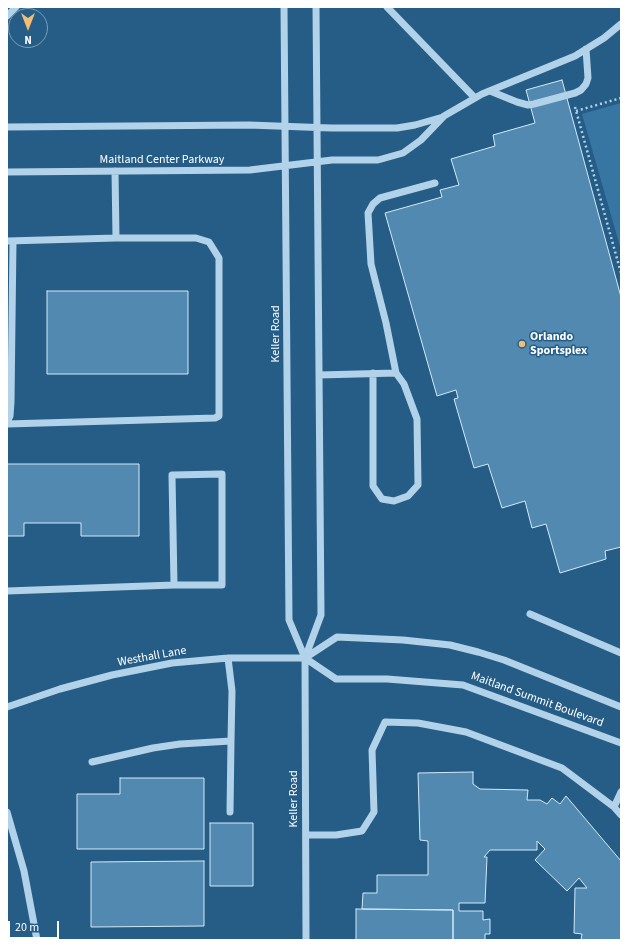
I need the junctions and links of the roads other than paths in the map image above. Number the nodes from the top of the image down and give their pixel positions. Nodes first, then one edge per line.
1 (16, 7) edge
2 (284, 7) edge
3 (316, 7) edge
4 (387, 7) edge
5 (7, 16) edge
6 (621, 24) edge
7 (586, 49) junction
8 (490, 90) junction
9 (475, 98) junction
10 (444, 116) junction
11 (285, 126) junction
12 (7, 127) edge
13 (316, 128) junction
14 (317, 162) junction
15 (285, 166) junction
16 (115, 171) junction
17 (7, 172) edge
18 (436, 183) dead end
19 (116, 238) junction
20 (10, 241) edge
21 (373, 373) junction
22 (396, 373) junction
23 (319, 375) junction
24 (7, 423) edge
25 (174, 585) junction
26 (7, 591) edge
27 (530, 614) dead end
28 (621, 653) edge
29 (228, 658) junction
30 (305, 658) junction
31 (7, 707) edge
32 (621, 707) edge
33 (231, 741) junction
34 (621, 743) edge
35 (92, 762) dead end
36 (621, 792) edge
37 (614, 807) junction
38 (7, 812) edge
39 (230, 812) dead end
40 (621, 815) edge
41 (306, 834) junction
42 (37, 940) edge
43 (306, 940) edge

1 - 5 street
2 - 11 street, Keller Road
3 - 13 street, Keller Road
4 - 9 street
6 - 7 street
7 - 8 street
7 - 8 street
8 - 9 street
9 - 10 street
10 - 13 street
10 - 14 street, Maitland Center Parkway
11 - 12 street
11 - 13 street
11 - 15 street, Keller Road
13 - 14 street, Keller Road
14 - 15 street, Maitland Center Parkway
14 - 23 street, Keller Road
15 - 16 street, Maitland Center Parkway
15 - 30 street, Keller Road
16 - 17 street, Maitland Center Parkway
16 - 19 street
18 - 22 street
19 - 20 street
19 - 24 street
20 - 24 street
21 - 22 street
21 - 22 street
21 - 23 street
23 - 30 street, Keller Road
25 - 25 street
25 - 26 street
27 - 28 street
29 - 30 street, Westhall Lane
29 - 31 street, Westhall Lane
29 - 33 street
30 - 32 street, Maitland Summit Boulevard
30 - 34 street, Maitland Summit Boulevard
30 - 41 street, Keller Road
33 - 35 street
33 - 39 street
36 - 37 street
37 - 40 street
37 - 41 street
38 - 42 street
41 - 43 street, Keller Road

